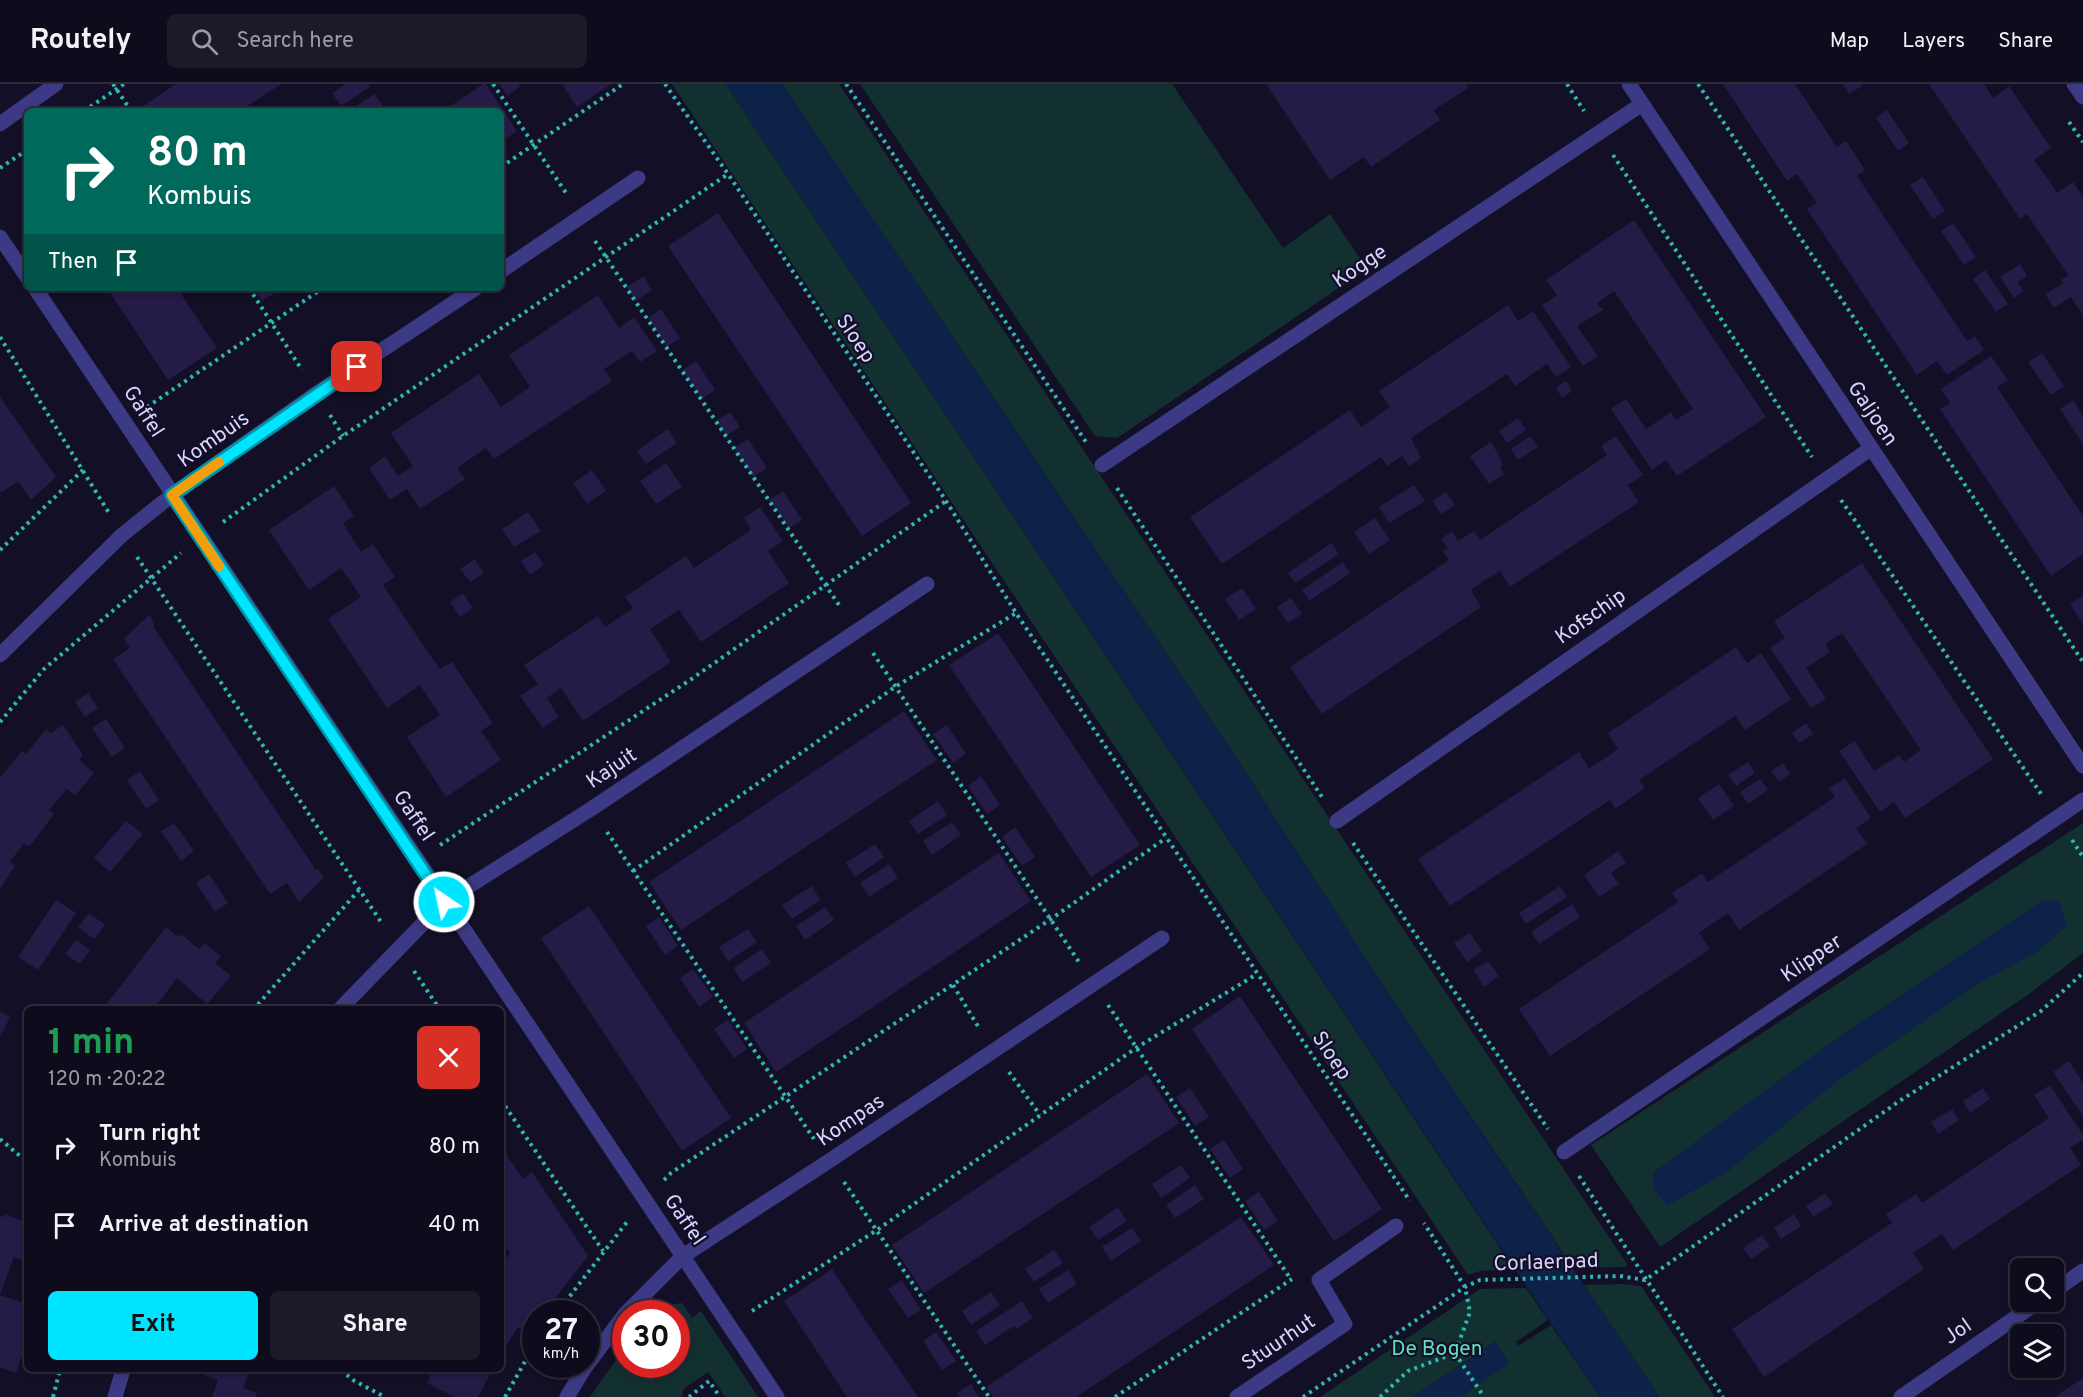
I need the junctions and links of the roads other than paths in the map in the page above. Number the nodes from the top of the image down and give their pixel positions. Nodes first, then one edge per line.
1 (57, 84) edge
2 (1629, 84) edge
3 (2074, 84) edge
4 (2083, 97) edge
5 (1642, 104) junction
6 (0, 124) edge
7 (638, 178) dead end
8 (0, 237) edge
9 (504, 269) edge
10 (24, 273) edge
11 (36, 291) edge
12 (471, 291) edge
13 (1870, 448) junction
14 (1102, 465) road end
15 (172, 495) junction
16 (927, 584) dead end
17 (0, 655) edge
18 (2083, 766) edge
19 (2083, 800) edge
20 (1337, 821) road end
21 (444, 902) junction
22 (1162, 938) dead end
23 (343, 1006) edge
24 (1564, 1152) road end
25 (1396, 1226) dead end
26 (682, 1256) junction
27 (2083, 1271) edge
28 (2064, 1285) edge
29 (2024, 1312) edge
30 (122, 1372) edge
31 (115, 1397) edge
32 (567, 1397) edge
33 (777, 1397) edge
34 (1237, 1397) edge
35 (1901, 1397) edge

1 - 6 street
2 - 5 street, Galjoen
3 - 4 street
5 - 13 street, Galjoen
5 - 14 street, Kogge
7 - 9 street
8 - 10 street
11 - 15 street, Gaffel
12 - 15 street, Kombuis
13 - 18 street, Galjoen
13 - 20 street, Kofschip
15 - 17 street, Kombuis
15 - 21 street, Gaffel
16 - 21 street, Kajuit
19 - 24 street, Klipper
21 - 23 street, Kajuit
21 - 26 street, Gaffel
22 - 26 street, Kompas
25 - 34 street, Stuurhut
26 - 32 street, Kompas
26 - 33 street, Gaffel
27 - 28 street
29 - 35 street, Jol
30 - 31 street

